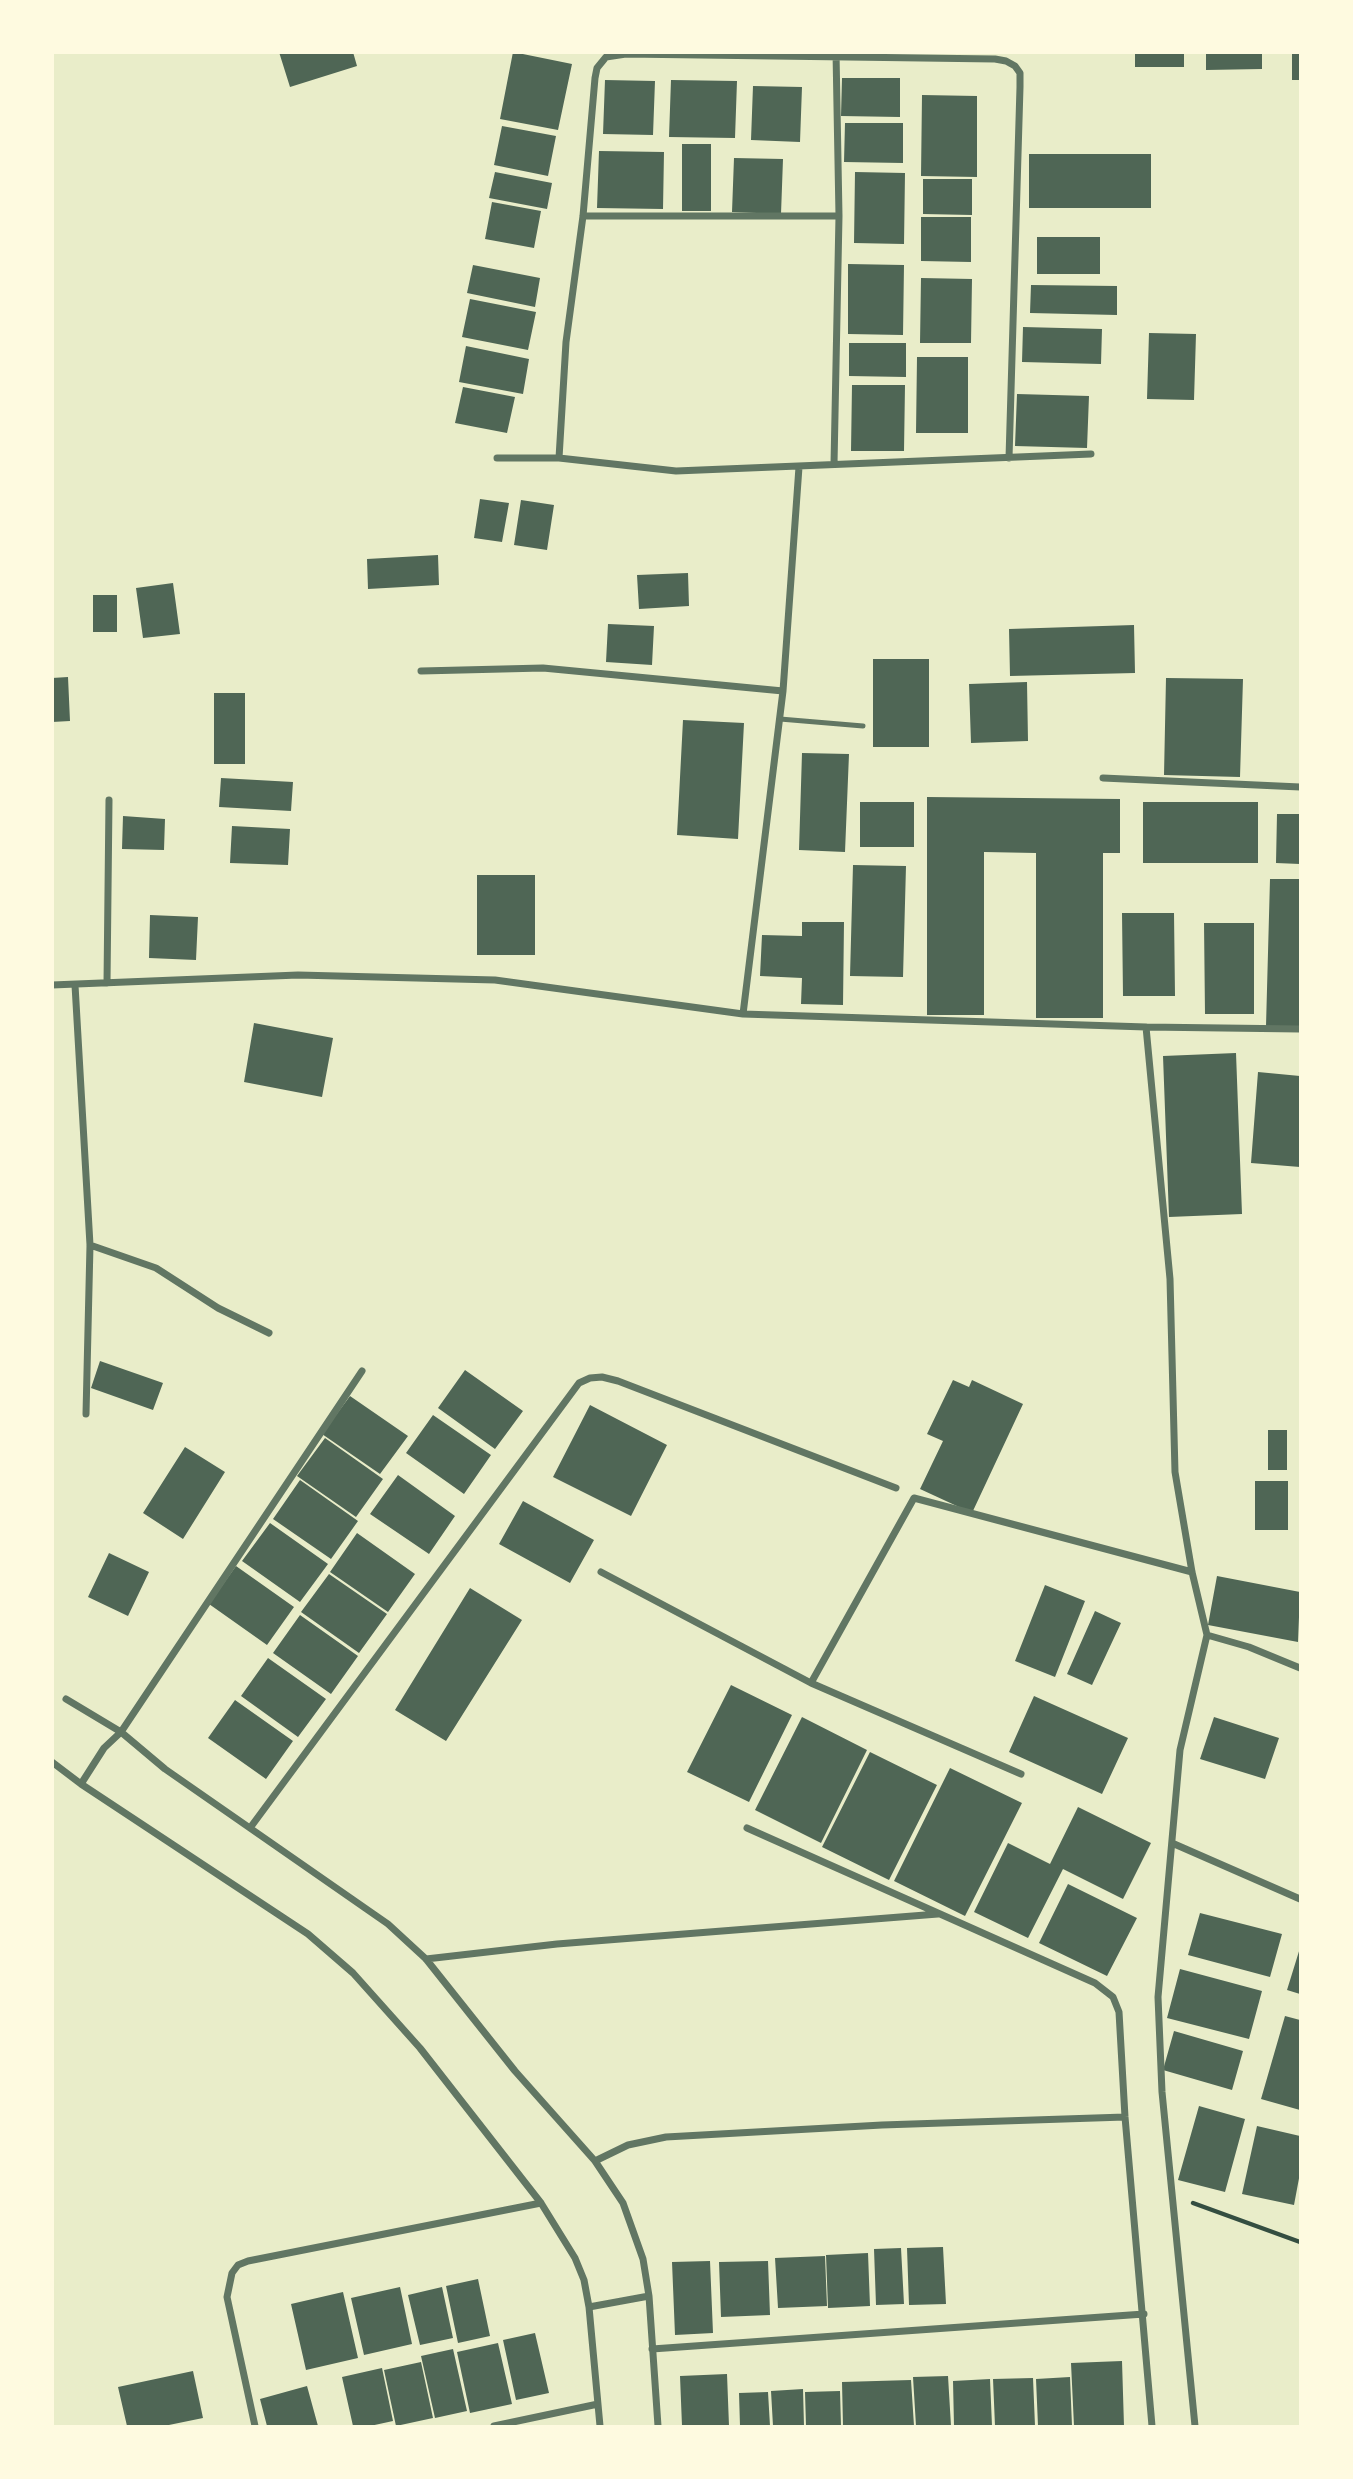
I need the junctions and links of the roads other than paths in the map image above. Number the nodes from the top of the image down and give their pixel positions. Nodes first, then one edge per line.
1 (836, 55) edge
2 (583, 216) junction
3 (839, 216) junction
4 (1091, 454) dead end
5 (497, 458) dead end
6 (559, 458) junction
7 (1009, 458) junction
8 (834, 464) junction
9 (799, 467) junction
10 (421, 671) dead end
11 (783, 691) junction
12 (780, 719) junction
13 (863, 726) dead end
14 (1103, 778) dead end
15 (1300, 787) edge
16 (109, 800) dead end
17 (107, 983) junction
18 (52, 985) edge
19 (75, 985) junction
20 (743, 1014) junction
21 (1146, 1027) junction
22 (1300, 1029) edge
23 (90, 1245) junction
24 (269, 1333) dead end
25 (362, 1371) dead end
26 (86, 1414) dead end
27 (896, 1488) dead end
28 (600, 1572) dead end
29 (1192, 1572) junction
30 (1207, 1635) junction
31 (1300, 1668) edge
32 (811, 1683) junction
33 (66, 1699) dead end
34 (121, 1732) junction
35 (52, 1762) edge
36 (1021, 1774) dead end
37 (81, 1784) junction
38 (250, 1828) junction
39 (747, 1828) dead end
40 (1172, 1843) junction
41 (1300, 1899) edge
42 (940, 1913) junction
43 (426, 1959) junction
44 (1125, 2117) junction
45 (595, 2161) junction
46 (541, 2203) junction
47 (649, 2296) junction
48 (589, 2306) junction
49 (1144, 2314) junction
50 (652, 2349) junction
51 (598, 2404) junction
52 (255, 2427) edge
53 (494, 2427) edge
54 (600, 2427) edge
55 (658, 2427) edge
56 (1153, 2427) edge
57 (1195, 2427) edge

1 - 2 street
1 - 3 street
1 - 7 street
2 - 3 street
2 - 6 street
3 - 8 street
4 - 7 street
5 - 6 street
6 - 9 street
7 - 8 street
8 - 9 street
9 - 11 street
10 - 11 street
11 - 12 street
12 - 13 lane
12 - 20 street
14 - 15 street
16 - 17 street
17 - 19 street
17 - 20 street
18 - 19 street
19 - 23 street
20 - 21 street
21 - 22 street
21 - 29 street
23 - 24 street
23 - 26 street
25 - 34 street
27 - 38 street
28 - 32 street
29 - 30 street
29 - 32 street
30 - 31 street
30 - 40 street
32 - 36 street
33 - 34 street
34 - 37 street
34 - 38 street
35 - 37 street
37 - 46 street
38 - 43 street
39 - 42 street
40 - 41 street
40 - 57 street
42 - 43 street
42 - 44 street
43 - 45 street
44 - 45 street
44 - 49 street
45 - 47 street
46 - 48 street
46 - 52 street
47 - 48 street
47 - 50 street
48 - 51 street
49 - 50 street
49 - 56 street
50 - 55 street
51 - 53 street
51 - 54 street

